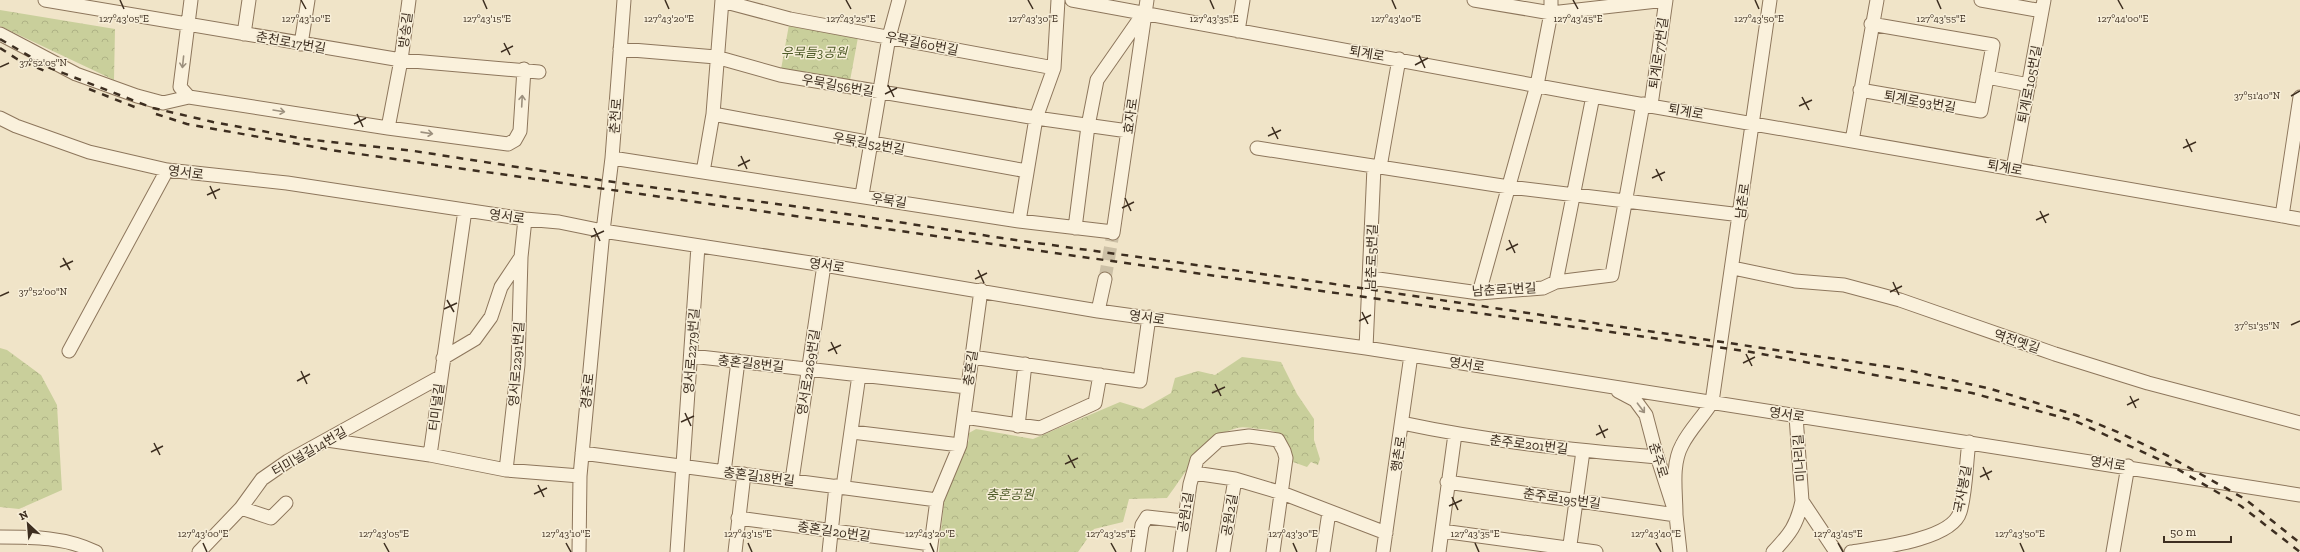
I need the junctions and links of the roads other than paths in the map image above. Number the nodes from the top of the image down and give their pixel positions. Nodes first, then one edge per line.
1 (44, 0) edge
2 (191, 0) edge
3 (249, 0) edge
4 (308, 0) edge
5 (408, 0) edge
6 (624, 0) edge
7 (899, 0) edge
8 (1058, 0) edge
9 (1072, 0) edge
10 (1243, 0) edge
11 (1474, 0) edge
12 (1666, 0) edge
13 (1770, 0) edge
14 (1877, 0) edge
15 (1981, 0) edge
16 (722, 1) edge
17 (1998, 1) edge
18 (2043, 5) edge
19 (1146, 6) edge
20 (1551, 6) edge
21 (187, 24) junction
22 (1872, 24) junction
23 (1238, 30) junction
24 (0, 34) edge
25 (244, 34) junction
26 (889, 37) junction
27 (301, 44) junction
28 (620, 49) junction
29 (716, 57) junction
30 (1399, 59) junction
31 (401, 60) junction
32 (1054, 68) junction
33 (524, 69) junction
34 (539, 72) dead end
35 (1987, 76) junction
36 (1537, 85) junction
37 (2029, 85) junction
38 (1860, 90) junction
39 (879, 92) junction
40 (1593, 96) junction
41 (189, 97) junction
42 (2300, 97) edge
43 (1647, 104) junction
44 (713, 114) junction
45 (0, 118) edge
46 (1036, 118) junction
47 (1753, 123) junction
48 (1088, 126) junction
49 (388, 128) junction
50 (1128, 131) junction
51 (1852, 141) junction
52 (871, 144) junction
53 (1257, 148) dead end
54 (612, 158) junction
55 (1377, 167) junction
56 (2013, 169) junction
57 (166, 170) junction
58 (1027, 171) junction
59 (703, 172) junction
60 (1508, 186) junction
61 (862, 195) junction
62 (1574, 195) junction
63 (1625, 200) junction
64 (465, 210) junction
65 (1741, 215) junction
66 (2282, 216) junction
67 (525, 219) junction
68 (2300, 219) edge
69 (1019, 221) junction
70 (1075, 228) junction
71 (603, 231) junction
72 (1113, 232) joint
73 (698, 246) junction
74 (521, 257) junction
75 (824, 265) junction
76 (1733, 268) junction
77 (1371, 278) junction
78 (1105, 279) tunnel mouth
79 (1556, 282) junction
80 (981, 290) junction
81 (1479, 293) junction
82 (1098, 311) junction
83 (1149, 317) junction
84 (1366, 348) junction
85 (69, 351) dead end
86 (1412, 355) junction
87 (691, 356) junction
88 (972, 357) junction
89 (443, 358) junction
90 (738, 361) junction
91 (1025, 364) junction
92 (809, 369) junction
93 (859, 375) junction
94 (1100, 375) junction
95 (440, 376) junction
96 (967, 387) junction
97 (1609, 387) junction
98 (1712, 402) junction
99 (1796, 416) junction
100 (964, 417) junction
101 (1402, 423) junction
102 (2300, 423) edge
103 (1018, 426) junction
104 (852, 432) junction
105 (1455, 434) junction
106 (327, 440) junction
107 (1969, 442) junction
108 (960, 445) junction
109 (1583, 450) junction
110 (582, 453) junction
111 (430, 455) junction
112 (1657, 457) junction
113 (684, 466) junction
114 (2128, 466) junction
115 (506, 470) junction
116 (724, 472) junction
117 (1194, 473) junction
118 (744, 474) junction
119 (580, 476) junction
120 (1235, 479) junction
121 (792, 480) junction
122 (1447, 482) junction
123 (839, 487) junction
124 (1282, 493) junction
125 (2300, 495) edge
126 (936, 500) junction
127 (1576, 500) junction
128 (1802, 501) junction
129 (286, 503) dead end
130 (240, 508) junction
131 (1329, 512) junction
132 (1676, 515) junction
133 (738, 518) junction
134 (1184, 522) junction
135 (831, 531) junction
136 (1442, 531) junction
137 (1386, 533) junction
138 (0, 537) edge
139 (930, 548) edge
140 (1569, 550) edge
141 (96, 552) edge
142 (199, 552) edge
143 (579, 552) edge
144 (677, 552) edge
145 (735, 552) edge
146 (829, 552) edge
147 (1138, 552) edge
148 (1180, 552) edge
149 (1223, 552) edge
150 (1273, 552) edge
151 (1323, 552) edge
152 (1383, 552) edge
153 (1439, 552) edge
154 (1596, 552) edge
155 (1680, 552) edge
156 (1773, 552) edge
157 (1836, 552) edge
158 (1851, 552) edge
159 (2113, 552) edge

1 - 21 street, 춘천로17번길
2 - 21 street
3 - 25 street
4 - 27 street
5 - 31 street, 방송길
6 - 28 street, 춘천로
7 - 26 street
8 - 32 street
9 - 19 street, 퇴계로
10 - 23 street
11 - 20 street, 퇴계로77번길
12 - 20 street, 퇴계로77번길
12 - 43 street, 퇴계로77번길
13 - 47 street, 남춘로
14 - 22 street
15 - 17 street
16 - 26 street, 우묵길60번길
16 - 29 street
17 - 18 street
18 - 37 street, 퇴계로105번길
19 - 23 street, 퇴계로
19 - 48 street
19 - 50 street, 효자로
20 - 36 street
21 - 25 street, 춘천로17번길
21 -> 41 street
22 - 35 street
22 - 38 street
23 - 30 street, 퇴계로
24 - 41 street
25 - 27 street, 춘천로17번길
26 - 32 street, 우묵길60번길
26 - 39 street
27 - 31 street, 춘천로17번길
28 - 29 street, 우묵길56번길
28 - 54 street, 춘천로
29 - 39 street, 우묵길56번길
29 - 44 street
30 - 36 street, 퇴계로
30 - 55 street, 남춘로5번길
31 - 33 street, 춘천로17번길
31 - 49 street, 방송길
32 - 46 street
33 - 34 street, 춘천로17번길
49 -> 33 street
35 - 37 street
35 - 38 street, 퇴계로93번길
36 - 40 street, 퇴계로
36 - 60 street
37 - 56 street, 퇴계로105번길
38 - 51 street
39 - 46 street, 우묵길56번길
39 - 52 street
40 - 43 street, 퇴계로
40 - 62 street
41 -> 49 street
42 - 66 street
43 - 47 street, 퇴계로
43 - 63 street
44 - 52 street, 우묵길52번길
44 - 59 street
45 - 57 street, 영서로
46 - 48 street, 우묵길56번길
46 - 58 street
47 - 51 street, 퇴계로
47 - 65 street, 남춘로
48 - 50 street, 우묵길56번길
48 - 70 street
50 - 72 street, 효자로
51 - 56 street, 퇴계로
52 - 58 street, 우묵길52번길
52 - 61 street
53 - 55 street
54 - 59 street, 우묵길
54 - 71 street, 춘천로
55 - 60 street
55 - 77 street, 남춘로5번길
56 - 66 street, 퇴계로
57 - 64 street, 영서로
57 - 85 street
58 - 69 street
59 - 61 street, 우묵길
60 - 62 street
60 - 81 street
61 - 69 street, 우묵길
62 - 63 street
62 - 79 street
63 - 65 street
63 - 79 street, 남춘로1번길
64 - 67 street, 영서로
64 - 89 street, 터미널길
65 - 76 street, 남춘로
66 - 68 street, 퇴계로
67 - 71 street, 영서로
67 - 74 street, 영서로2291번길
69 - 70 street, 우묵길
70 - 72 street, 우묵길
71 - 73 street, 영서로
71 - 110 street, 경춘로
73 - 75 street, 영서로
73 - 87 street, 영서로2279번길
74 - 89 street, 영서로2291번길
74 - 115 street, 영서로2291번길
75 - 80 street, 영서로
75 - 92 street, 영서로2269번길
76 - 98 street, 남춘로
76 - 102 street, 역전옛길
77 - 81 street, 남춘로1번길
77 - 84 street, 남춘로5번길
78 - 82 street
79 - 81 street, 남춘로1번길
80 - 82 street, 영서로
80 - 88 street, 충혼길
82 - 83 street, 영서로
83 - 84 street, 영서로
83 - 94 street
84 - 86 street, 영서로
86 - 97 street, 영서로
86 - 101 street, 행촌로
87 - 90 street, 충혼길8번길
87 - 113 street, 영서로2279번길
88 - 91 street
88 - 96 street, 충혼길
89 - 95 street, 터미널길
90 - 92 street, 충혼길8번길
90 - 116 street
91 - 94 street
91 - 103 street
92 - 93 street, 충혼길8번길
92 - 121 street, 영서로2269번길
93 - 96 street, 충혼길8번길
93 - 104 street
94 - 103 street
95 - 106 street, 터미널길14번길
95 - 111 street, 터미널길
96 - 100 street, 충혼길
97 - 98 street, 영서로
97 -> 112 street, 춘주로
98 - 99 street, 영서로
98 - 132 street
99 - 107 street, 영서로
99 - 128 street, 미나리길
100 - 103 street
100 - 108 street, 충혼길
101 - 105 street, 춘주로201번길
101 - 137 street, 행촌로
104 - 108 street
104 - 123 street
105 - 109 street, 춘주로201번길
105 - 122 street
106 - 111 street
106 - 130 street, 터미널길14번길
107 - 114 street, 영서로
107 - 158 street, 국사봉길
108 - 126 street, 충혼길
109 - 112 street, 춘주로201번길
109 - 127 street
110 - 113 street, 충혼길18번길
110 - 119 street, 경춘로
111 - 115 street
112 - 132 street, 춘주로
113 - 116 street, 충혼길18번길
113 - 144 street, 영서로2279번길
114 - 125 street, 영서로
114 - 159 street
115 - 119 street
116 - 118 street, 충혼길18번길
117 - 120 street
117 - 124 street, 공원1길
117 - 134 street, 공원1길
118 - 121 street, 충혼길18번길
118 - 133 street
119 - 143 street, 경춘로
120 - 124 street
120 - 149 street, 공원2길
121 - 123 street, 충혼길18번길
122 - 127 street, 춘주로195번길
122 - 136 street
123 - 126 street, 충혼길18번길
123 - 135 street
124 - 131 street
124 - 150 street
126 - 139 street, 충혼길
127 - 132 street, 춘주로195번길
127 - 140 street
128 - 156 street, 미나리길
128 - 157 street, 미나리길
129 - 130 street
130 - 142 street, 터미널길14번길
131 - 137 street
131 - 151 street
132 - 155 street, 춘주로
133 - 135 street, 충혼길20번길
133 - 145 street
134 - 147 street
134 - 148 street, 공원1길
135 - 139 street, 충혼길20번길
135 - 146 street
136 - 140 street
136 - 153 street
137 - 152 street, 행촌로
138 - 141 street
140 - 154 street

